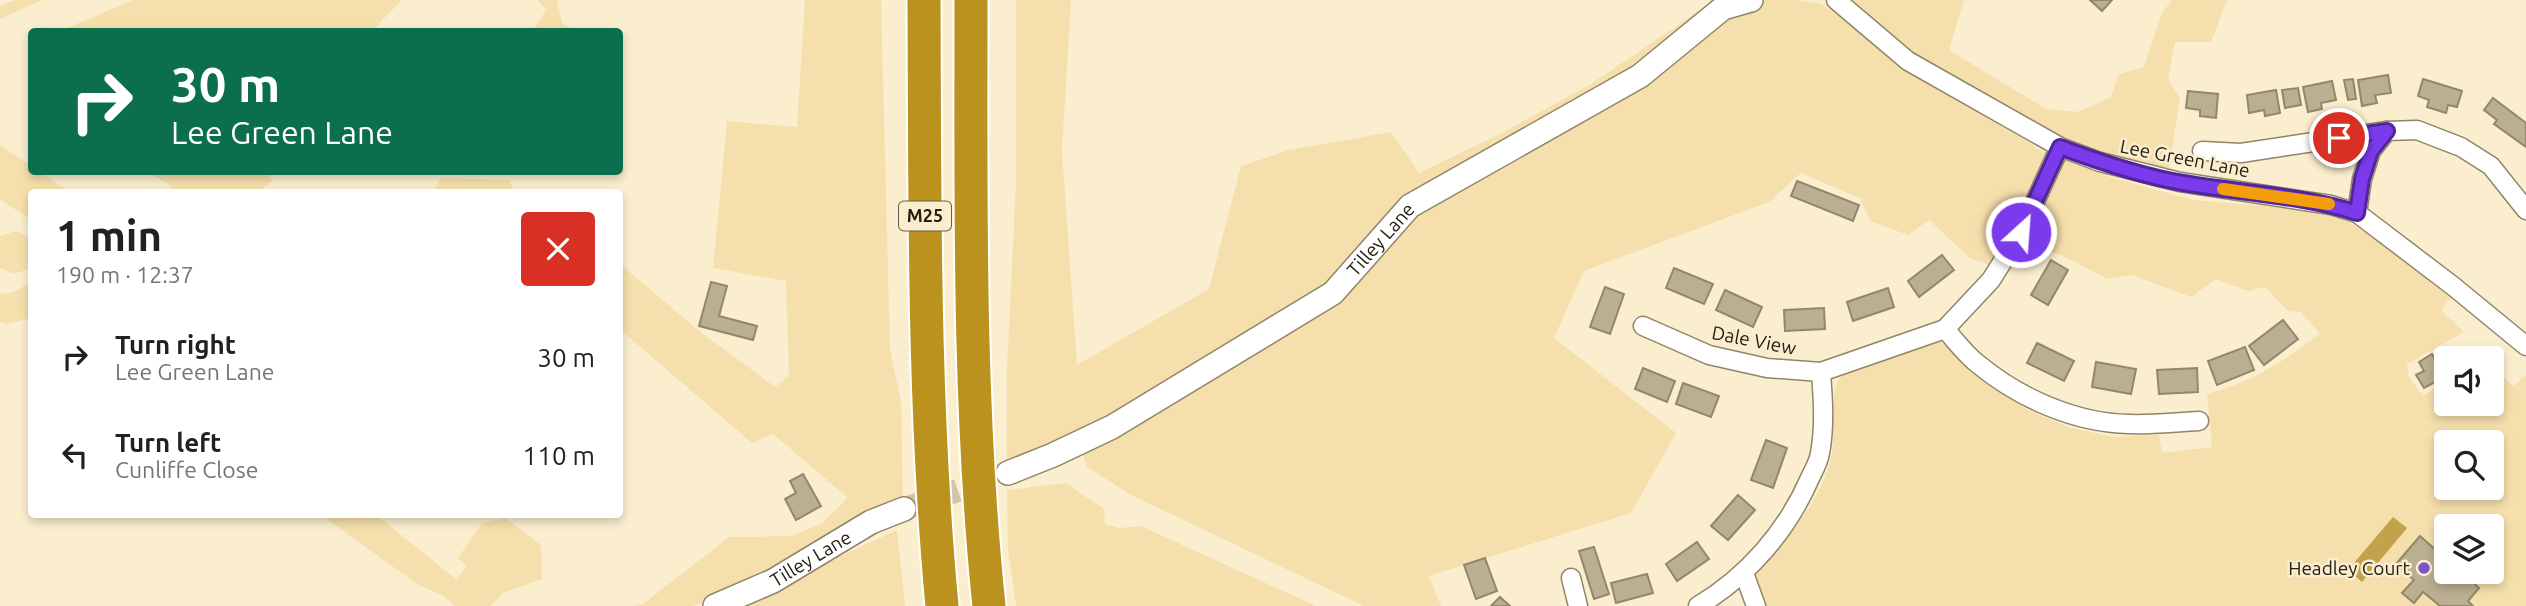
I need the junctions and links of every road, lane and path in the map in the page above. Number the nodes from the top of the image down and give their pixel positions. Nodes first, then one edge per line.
1 (924, 0) edge
2 (971, 0) edge
3 (1751, 0) edge
4 (1836, 0) edge
5 (2387, 131) junction
6 (2060, 147) junction
7 (2202, 151) dead end
8 (2526, 210) edge
9 (2357, 213) junction
10 (1643, 326) dead end
11 (1945, 329) junction
12 (2526, 346) edge
13 (1821, 372) junction
14 (2199, 421) dead end
15 (1008, 473) tunnel mouth
16 (904, 509) tunnel mouth
17 (1744, 573) junction
18 (1571, 578) dead end
19 (715, 606) edge
20 (942, 606) edge
21 (989, 606) edge
22 (1578, 606) edge
23 (1698, 606) edge
24 (1756, 606) edge

1 - 20 highway, M25
2 - 21 highway, M25
3 - 15 street, Tilley Lane
4 - 6 street, Lee Green Lane
5 - 7 street
5 - 8 street
5 - 9 street
6 - 9 street, Lee Green Lane
6 - 11 street, Dale View
9 - 12 street, Lee Green Lane
10 - 13 street, Dale View
11 - 13 street, Dale View
11 - 14 street
13 - 17 street
16 - 19 street, Tilley Lane
17 - 23 street
17 - 24 street
18 - 22 street

